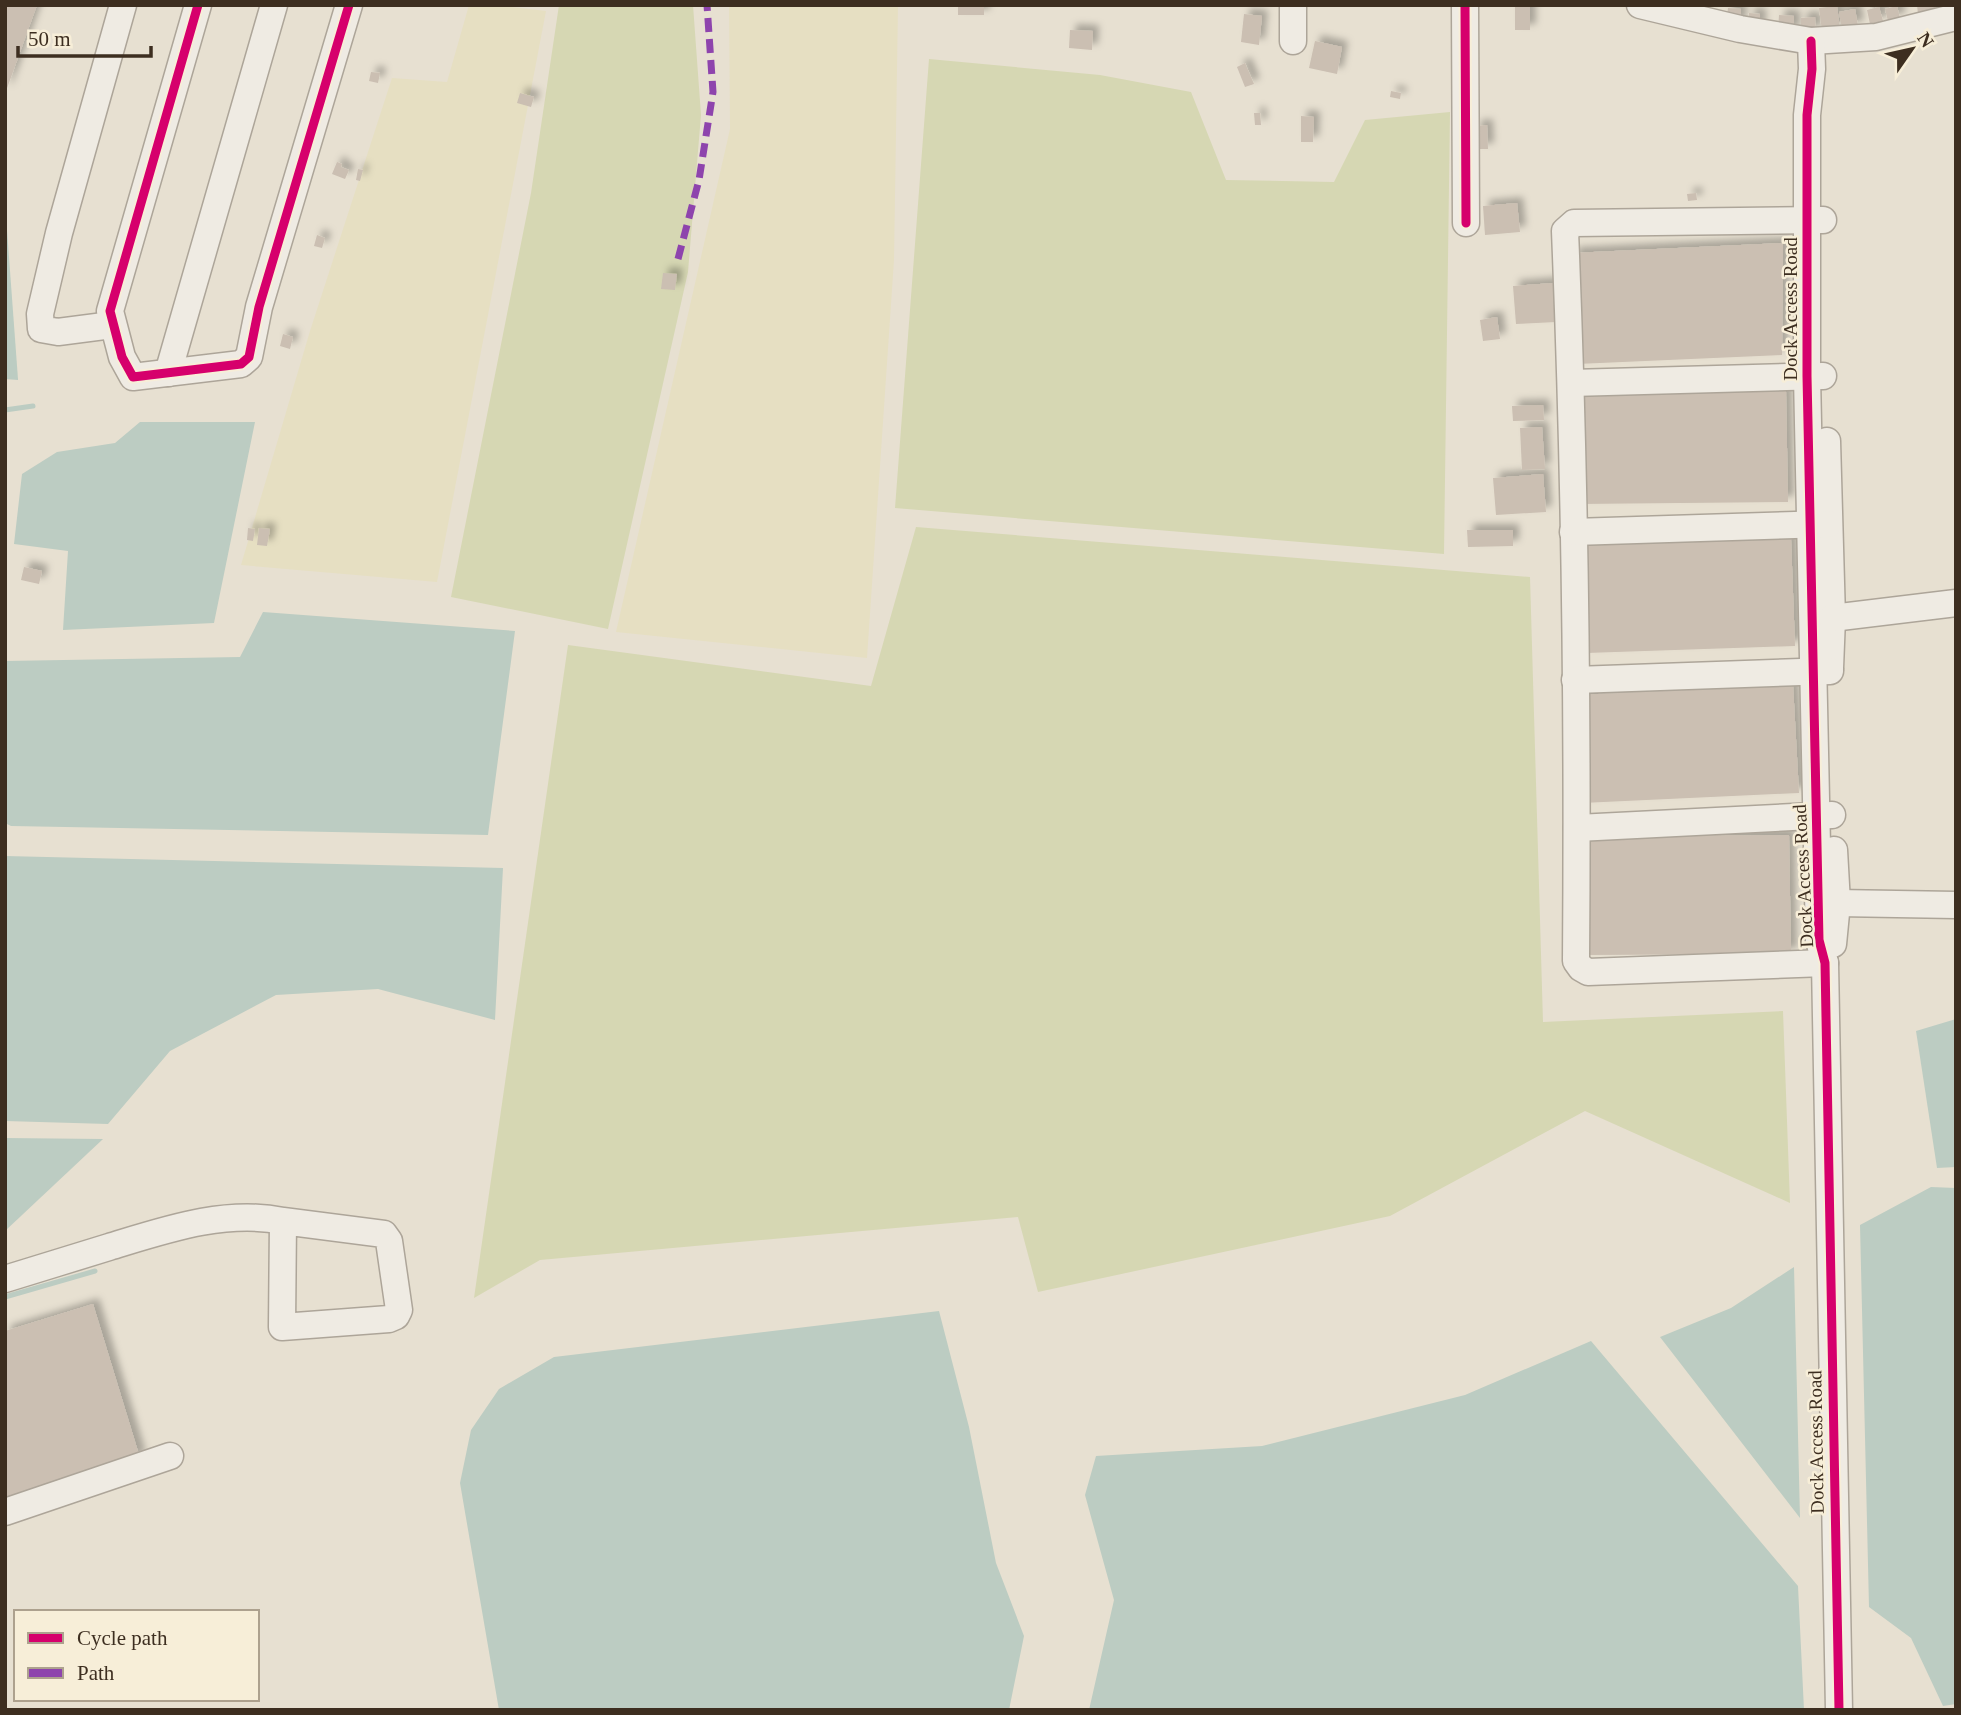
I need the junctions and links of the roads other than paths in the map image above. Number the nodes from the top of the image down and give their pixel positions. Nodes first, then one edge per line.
1 (123, 5) edge
2 (198, 5) edge
3 (274, 5) edge
4 (349, 5) edge
5 (1293, 5) edge
6 (1465, 5) edge
7 (1640, 5) edge
8 (1956, 17) edge
9 (1293, 41) dead end
10 (1811, 41) junction
11 (1815, 220) junction
12 (1466, 223) dead end
13 (113, 324) junction
14 (168, 373) junction
15 (1816, 376) junction
16 (1571, 383) junction
17 (1820, 524) junction
18 (1573, 532) junction
19 (1956, 603) edge
20 (1832, 618) junction
21 (1822, 672) junction
22 (1575, 680) junction
23 (1825, 815) junction
24 (1577, 828) junction
25 (1838, 903) junction
26 (1956, 905) edge
27 (1825, 963) junction
28 (284, 1221) junction
29 (5, 1279) edge
30 (170, 1456) dead end
31 (5, 1512) edge
32 (1839, 1710) edge

1 - 13 street
2 - 13 street
3 - 14 street
4 - 14 street
5 - 9 street
6 - 12 street
7 - 10 street
8 - 10 street
10 - 11 street, Dock Access Road
11 - 15 street, Dock Access Road
11 - 16 street
13 - 14 street
15 - 16 street
15 - 17 street, Dock Access Road
16 - 18 street
17 - 18 street
17 - 20 street, Dock Access Road
17 - 21 street, Dock Access Road
18 - 22 street
19 - 20 street
20 - 21 street, Dock Access Road
21 - 22 street
21 - 23 street, Dock Access Road
22 - 24 street
23 - 24 street
23 - 25 street, Dock Access Road
23 - 27 street, Dock Access Road
24 - 27 street
25 - 26 street
25 - 27 street, Dock Access Road
27 - 32 street, Dock Access Road
28 - 28 street
28 - 29 street
30 - 31 street

